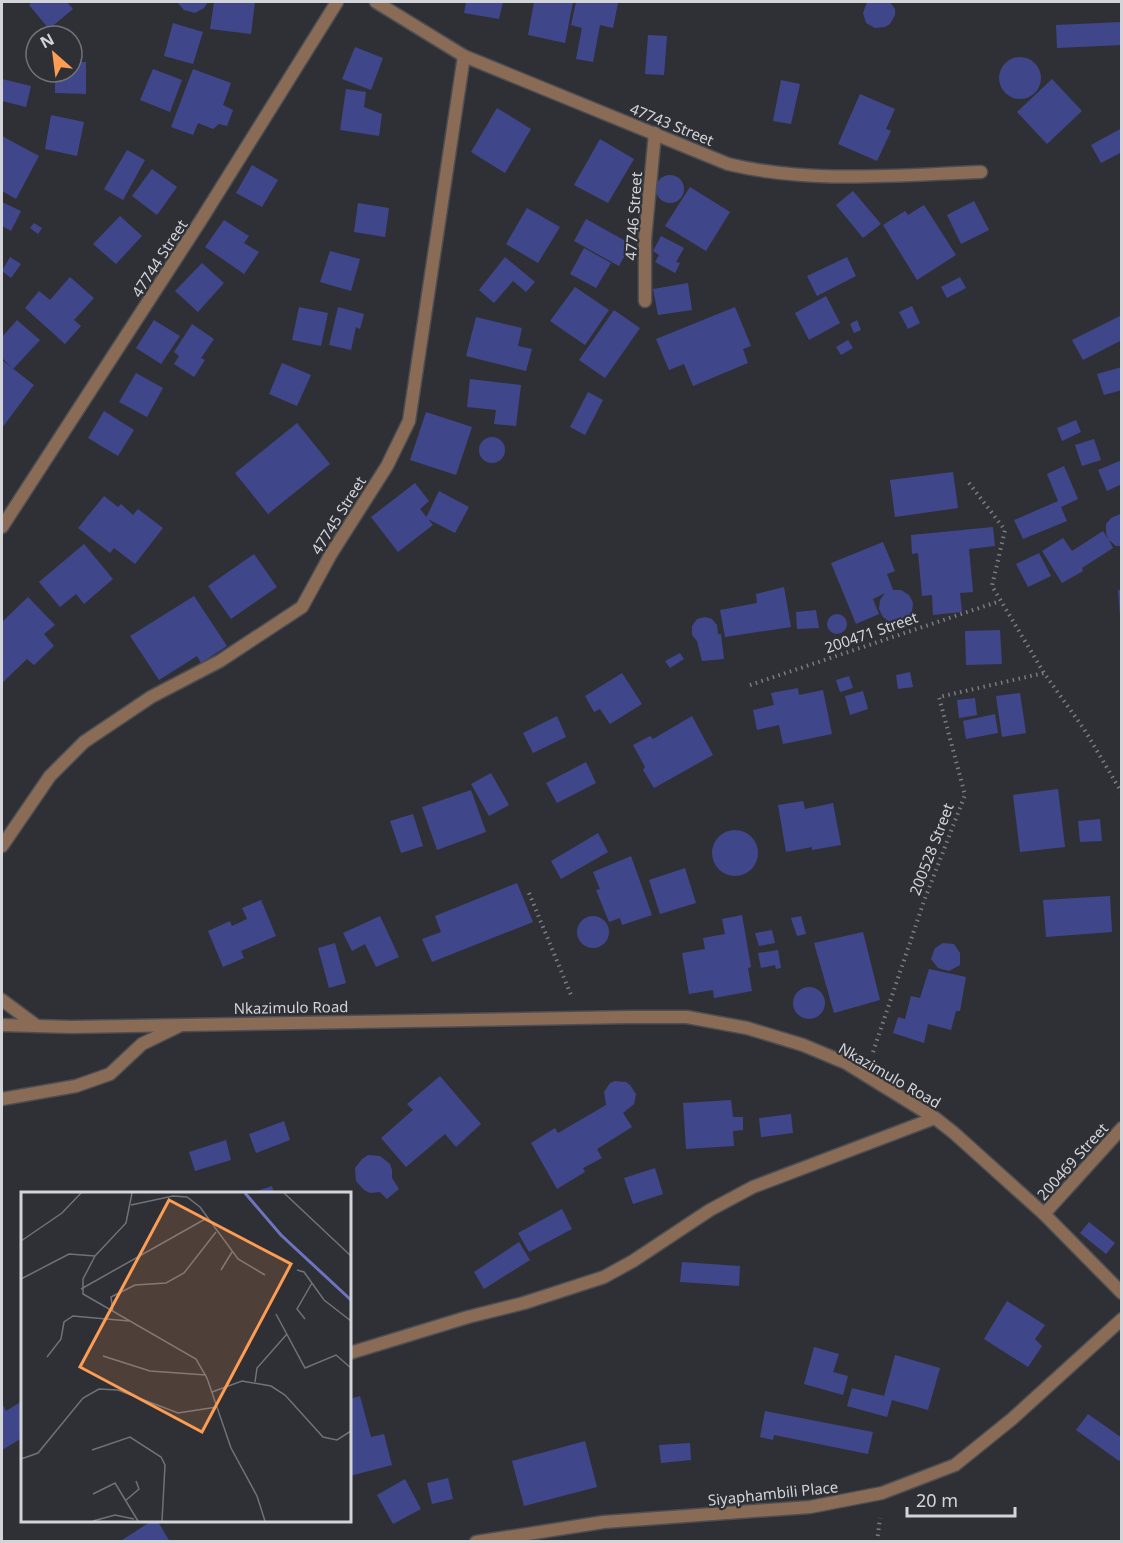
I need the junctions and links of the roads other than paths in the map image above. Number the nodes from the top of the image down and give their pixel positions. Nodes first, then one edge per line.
1 (337, 2) edge
2 (376, 2) edge
3 (464, 56) junction
4 (655, 133) junction
5 (981, 172) dead end
6 (645, 302) dead end
7 (2, 527) edge
8 (2, 846) edge
9 (2, 1000) edge
10 (183, 1024) junction
11 (2, 1025) edge
12 (37, 1026) junction
13 (2, 1099) edge
14 (935, 1118) junction
15 (1122, 1128) edge
16 (1044, 1215) junction
17 (1122, 1293) edge
18 (1122, 1320) edge
19 (351, 1353) edge
20 (476, 1542) edge

1 - 7 street, 47744 Street
2 - 3 street, 47743 Street
3 - 4 street, 47743 Street
3 - 8 street, 47745 Street
4 - 5 street, 47743 Street
4 - 6 street, 47746 Street
9 - 12 street
10 - 12 street, Nkazimulo Road
10 - 13 street
10 - 14 street, Nkazimulo Road
11 - 12 street, Nkazimulo Road
14 - 16 street, Nkazimulo Road
14 - 19 street
15 - 16 street, 200469 Street
16 - 17 street, Nkazimulo Road
18 - 20 street, Siyaphambili Place

